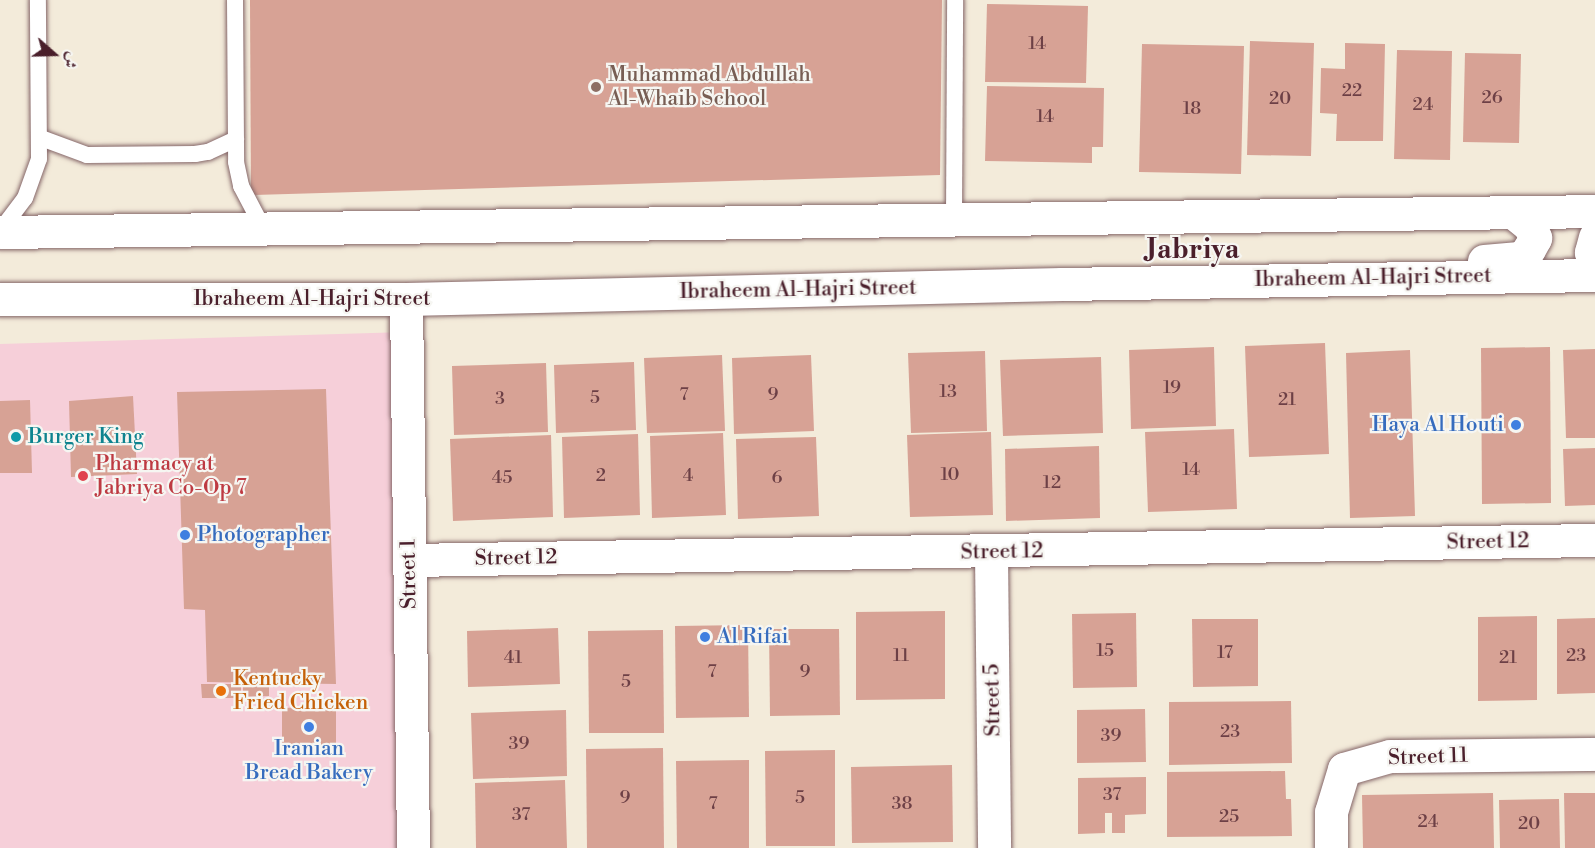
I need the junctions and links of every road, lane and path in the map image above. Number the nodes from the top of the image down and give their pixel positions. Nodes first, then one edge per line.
1 (38, 0) edge
2 (235, 0) edge
3 (955, 0) edge
4 (41, 138) junction
5 (236, 139) junction
6 (1513, 212) junction
7 (1595, 212) edge
8 (954, 219) junction
9 (263, 228) junction
10 (0, 232) edge
11 (1595, 237) edge
12 (1595, 260) edge
13 (1595, 275) edge
14 (1219, 280) junction
15 (0, 299) edge
16 (406, 299) junction
17 (1595, 540) edge
18 (991, 552) junction
19 (409, 560) junction
20 (1595, 754) edge
21 (413, 848) edge
22 (994, 848) edge
23 (1331, 848) edge

1 - 4 lane
2 - 5 lane
3 - 8 lane
4 - 5 lane
4 - 10 lane
5 - 9 lane
6 - 7 main road
6 - 8 main road
6 - 14 main road
8 - 9 main road
9 - 10 main road
11 - 12 main road
13 - 14 main road, Ibraheem Al-Hajri Street
14 - 16 main road, Ibraheem Al-Hajri Street
15 - 16 main road, Ibraheem Al-Hajri Street
16 - 19 main road, Street 1
17 - 18 main road, Street 12
18 - 19 main road, Street 12
18 - 22 main road, Street 5
19 - 21 main road, Street 1
20 - 23 main road, Street 11

